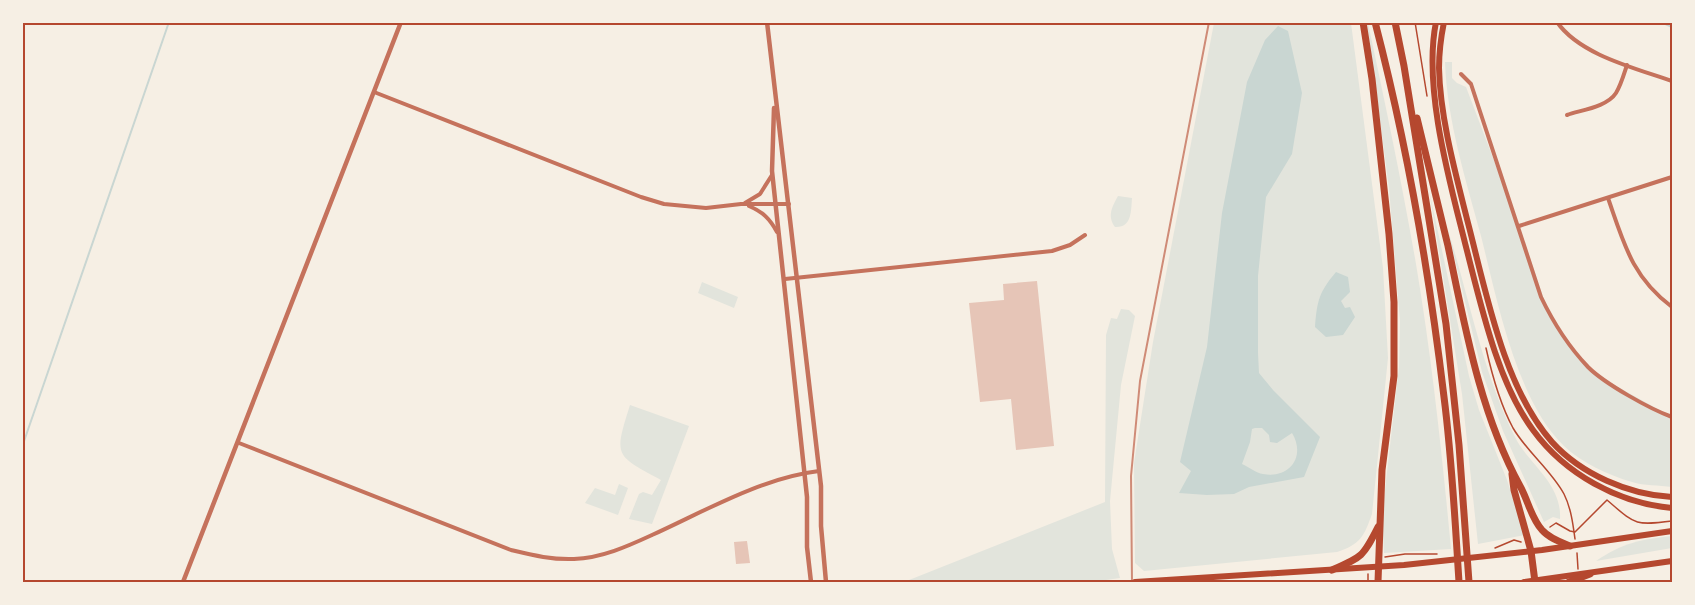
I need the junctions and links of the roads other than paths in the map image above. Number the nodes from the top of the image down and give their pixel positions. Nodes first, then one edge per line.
1 (401, 22) edge
2 (767, 22) edge
3 (1363, 22) edge
4 (1375, 22) edge
5 (1395, 22) edge
6 (1436, 22) edge
7 (1444, 22) edge
8 (1557, 22) edge
9 (1627, 65) junction
10 (1404, 66) junction
11 (1461, 74) dead end
12 (1672, 81) edge
13 (374, 92) junction
14 (774, 93) junction
15 (1567, 115) dead end
16 (773, 173) junction
17 (1672, 177) edge
18 (1608, 198) junction
19 (741, 204) junction
20 (789, 204) junction
21 (776, 205) junction
22 (1519, 226) junction
23 (1085, 235) dead end
24 (781, 245) junction
25 (797, 278) junction
26 (784, 279) junction
27 (1672, 307) edge
28 (1672, 417) edge
29 (238, 443) junction
30 (819, 471) junction
31 (1511, 471) junction
32 (804, 473) junction
33 (1672, 497) edge
34 (1672, 508) edge
35 (1379, 524) junction
36 (1672, 531) edge
37 (1572, 545) junction
38 (1531, 551) junction
39 (1672, 561) edge
40 (1378, 567) junction
41 (1332, 570) junction
42 (1590, 574) junction
43 (1146, 581) edge
44 (183, 582) edge
45 (811, 582) edge
46 (826, 582) edge
47 (1135, 582) edge
48 (1378, 582) edge
49 (1459, 582) edge
50 (1469, 582) edge
51 (1524, 582) edge
52 (1535, 582) edge
53 (1569, 582) edge

1 - 13 street
2 - 14 street
3 - 35 highway
4 - 49 highway
5 - 10 highway
6 - 34 main road
7 - 33 main road
8 - 9 street
9 - 12 street
9 - 15 street
10 - 31 highway
10 - 50 highway
11 - 22 street
13 - 19 street
13 - 29 street
14 - 16 street
14 - 20 street
16 - 19 street
16 - 21 street
17 - 18 street
18 - 22 street
18 - 27 street
19 - 21 street
19 - 24 street
20 - 21 street
20 - 25 street
21 - 24 street
22 - 28 street
23 - 25 street
24 - 26 street
25 - 26 street
25 - 30 street
26 - 32 street
29 - 32 street
29 - 44 street
30 - 32 street
30 - 46 street
31 - 37 highway
31 - 38 highway
32 - 45 street
35 - 40 highway
35 - 41 highway
36 - 37 main road
37 - 38 main road
38 - 40 main road
38 - 52 highway
39 - 42 main road
40 - 41 main road
40 - 48 highway
41 - 43 main road
42 - 52 main road
42 - 53 highway
43 - 47 main road
51 - 52 main road

